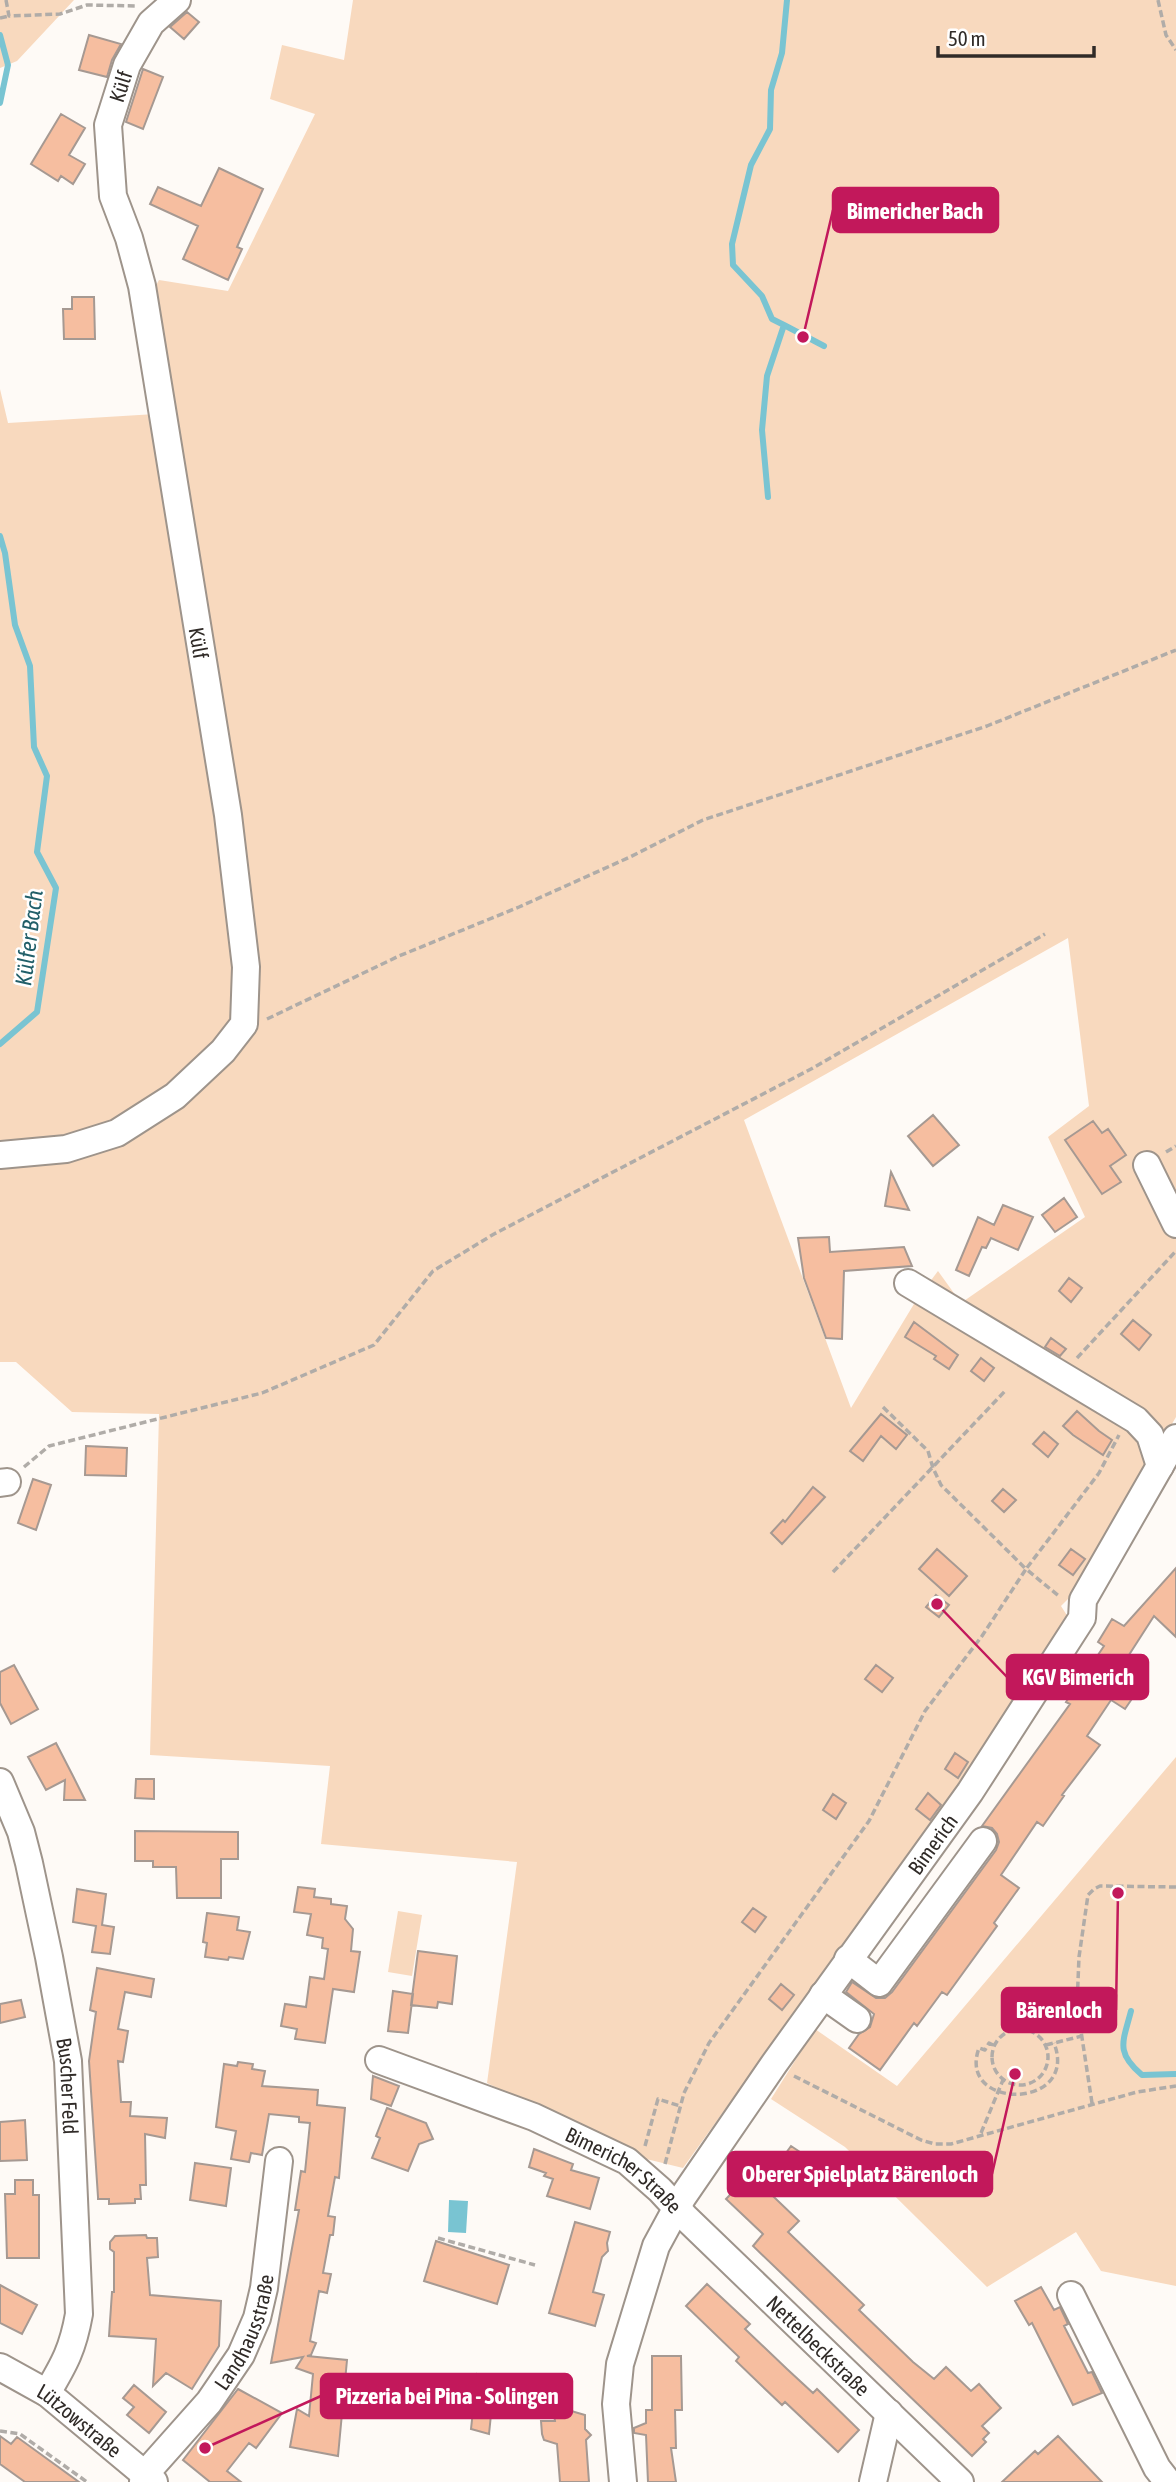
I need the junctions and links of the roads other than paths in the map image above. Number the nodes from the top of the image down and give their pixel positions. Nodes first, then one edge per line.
1 (173, 3) edge
2 (0, 1155) edge
3 (1147, 1165) dead end
4 (1176, 1224) edge
5 (908, 1283) dead end
6 (1176, 1438) edge
7 (1160, 1466) junction
8 (0, 1782) edge
9 (984, 1841) dead end
10 (848, 1959) junction
11 (823, 1995) junction
12 (857, 2019) dead end
13 (379, 2060) dead end
14 (279, 2161) dead end
15 (668, 2199) junction
16 (1071, 2295) dead end
17 (0, 2367) edge
18 (47, 2393) junction
19 (889, 2413) junction
20 (147, 2479) edge
21 (623, 2482) edge
22 (873, 2482) edge
23 (960, 2482) edge
24 (1168, 2482) edge

1 - 2 street, Külf
3 - 4 street
5 - 7 street
6 - 7 street, Bimerich
7 - 10 street, Bimerich
8 - 18 street, Buscher Feld
9 - 10 street
10 - 11 street, Bimerich
11 - 12 street
11 - 15 street, Bimerich
13 - 15 street, Bimericher Straße
14 - 20 street, Landhausstraße
15 - 19 street, Nettelbeckstraße
15 - 21 street, Bimericher Straße
16 - 24 street
17 - 18 street, Lützowstraße
18 - 20 street, Lützowstraße
19 - 22 street
19 - 23 street, Nettelbeckstraße

